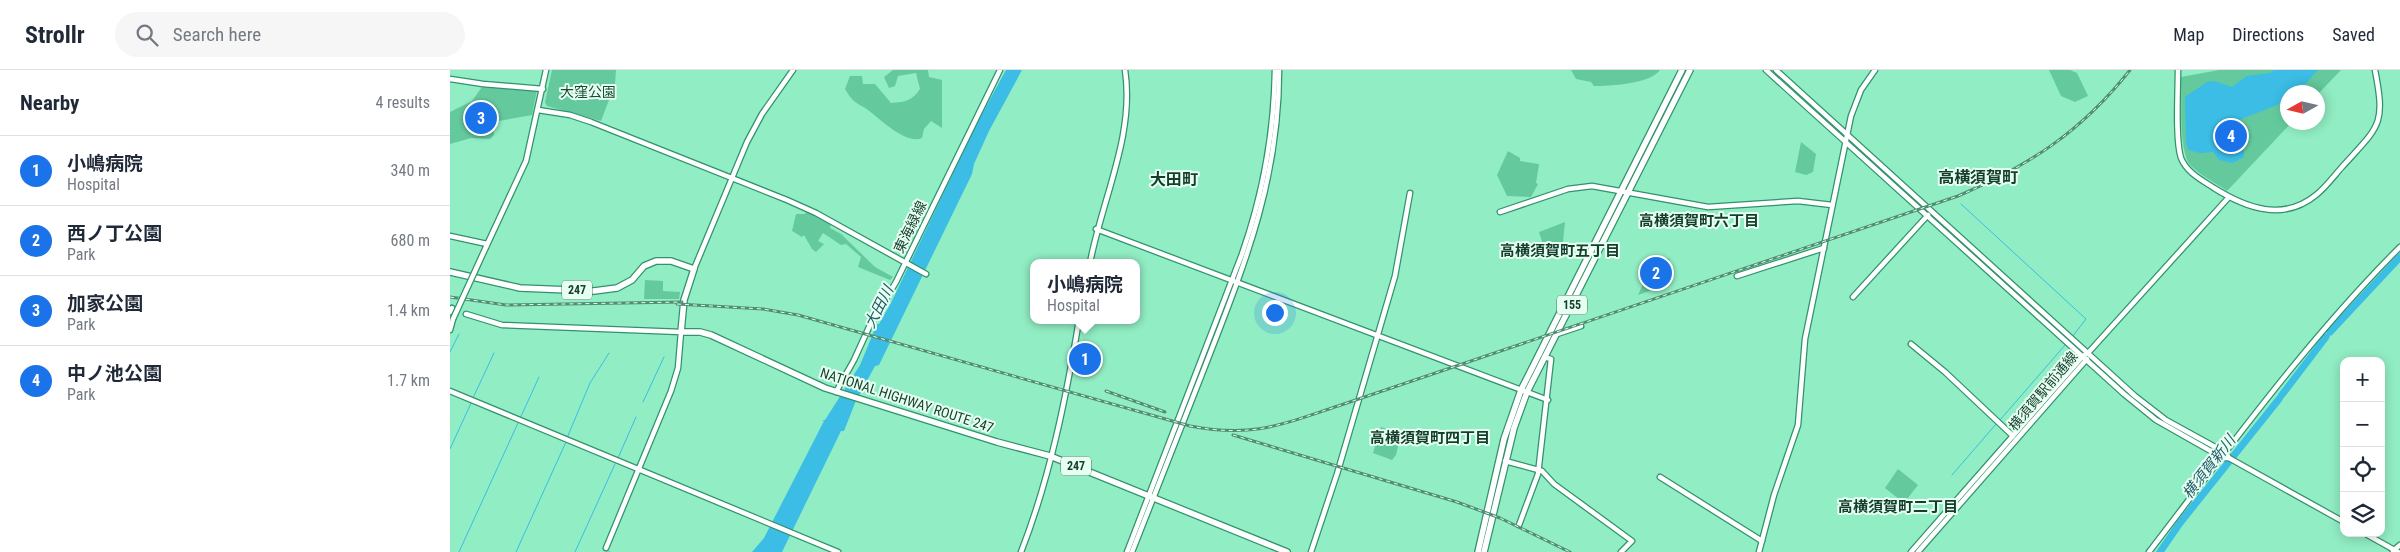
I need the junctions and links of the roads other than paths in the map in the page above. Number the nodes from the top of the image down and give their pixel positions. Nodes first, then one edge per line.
1 (546, 70) edge
2 (793, 70) edge
3 (1000, 70) edge
4 (1125, 70) edge
5 (1275, 70) edge
6 (1279, 70) edge
7 (1682, 70) edge
8 (1690, 70) edge
9 (1766, 70) edge
10 (1776, 70) edge
11 (1875, 70) edge
12 (2178, 70) edge
13 (2375, 70) edge
14 (450, 79) edge
15 (543, 89) junction
16 (538, 110) junction
17 (1848, 136) junction
18 (1846, 142) junction
19 (732, 178) junction
20 (1625, 191) junction
21 (1410, 193) dead end
22 (2229, 197) junction
23 (1832, 205) junction
24 (1500, 212) dead end
25 (1929, 213) junction
26 (1096, 229) junction
27 (450, 236) edge
28 (486, 246) junction
29 (2400, 247) edge
30 (1824, 248) junction
31 (1091, 259) edge
32 (906, 264) junction
33 (694, 269) junction
34 (450, 272) edge
35 (924, 274) dead end
36 (1737, 276) dead end
37 (1231, 281) junction
38 (1237, 283) junction
39 (1853, 297) dead end
40 (466, 314) dead end
41 (451, 324) edge
42 (1078, 324) edge
43 (1581, 326) dead end
44 (682, 332) junction
45 (1557, 334) junction
46 (1377, 336) junction
47 (1911, 344) dead end
48 (2088, 353) junction
49 (1544, 357) junction
50 (2085, 358) junction
51 (450, 391) edge
52 (1524, 391) junction
53 (838, 392) junction
54 (1548, 400) junction
55 (2013, 436) junction
56 (2226, 453) junction
57 (1050, 456) junction
58 (2222, 458) junction
59 (2231, 459) junction
60 (1505, 461) junction
61 (639, 470) junction
62 (1539, 470) junction
63 (1660, 477) dead end
64 (1151, 496) junction
65 (2340, 520) edge
66 (1518, 525) dead end
67 (2371, 537) edge
68 (1762, 541) junction
69 (2400, 545) edge
70 (606, 548) dead end
71 (2395, 551) edge
72 (838, 552) edge
73 (1021, 552) edge
74 (1127, 552) edge
75 (1132, 552) edge
76 (1287, 552) edge
77 (1310, 552) edge
78 (1478, 552) edge
79 (1484, 552) edge
80 (1621, 552) edge
81 (1759, 552) edge
82 (1911, 552) edge
83 (1918, 552) edge
84 (2149, 552) edge

1 - 15 street
2 - 19 street
3 - 32 street, 東海緑線
4 - 26 street
5 - 37 street
6 - 38 street
7 - 20 highway, 155
8 - 20 highway, 155
9 - 18 street
10 - 17 street
11 - 17 street
12 - 22 street
13 - 22 street
14 - 15 street
15 - 16 street
16 - 19 street
16 - 28 street
17 - 18 street
17 - 25 street
18 - 23 street
18 - 25 street
19 - 32 street
19 - 33 street
20 - 23 street
20 - 24 street
20 - 45 highway, 155
20 - 52 highway, 155
21 - 46 street
22 - 48 street, 横須賀駅前通線
23 - 30 street
25 - 39 street
25 - 48 street
25 - 50 street
26 - 31 street
26 - 37 street
27 - 28 street
28 - 41 street, bridge
29 - 56 street
30 - 36 street
30 - 68 street
32 - 35 street
32 - 53 street, 東海緑線
33 - 34 highway, 247
33 - 44 highway
37 - 38 street
37 - 64 street
38 - 46 street
38 - 64 street
40 - 44 street
42 - 57 street
43 - 45 street
44 - 53 highway, NATIONAL HIGHWAY ROUTE 247 / 247
44 - 61 street
45 - 49 highway, 155
46 - 52 street
46 - 77 street
47 - 55 street
48 - 50 street, 横須賀駅前通線
48 - 56 street
49 - 52 highway, 155
49 - 54 street
50 - 55 street, 横須賀駅前通線
50 - 58 street
50 - 83 street, 横須賀駅前通線
51 - 61 street
52 - 54 street
52 - 60 highway, 155
52 - 78 highway, 155
53 - 57 highway, NATIONAL HIGHWAY ROUTE 247 / 247
54 - 62 street
55 - 82 street, 横須賀駅前通線
56 - 58 street
56 - 59 street
57 - 64 highway, NATIONAL HIGHWAY ROUTE 247 / 247
57 - 73 street
58 - 59 street
58 - 84 street
59 - 65 street
60 - 62 street
60 - 79 highway, 155
61 - 70 street
61 - 72 street
62 - 66 street
62 - 80 street
63 - 68 street
64 - 74 street
64 - 75 street
64 - 76 highway, NATIONAL HIGHWAY ROUTE 247 / 247
67 - 71 street
68 - 81 street
69 - 71 street

